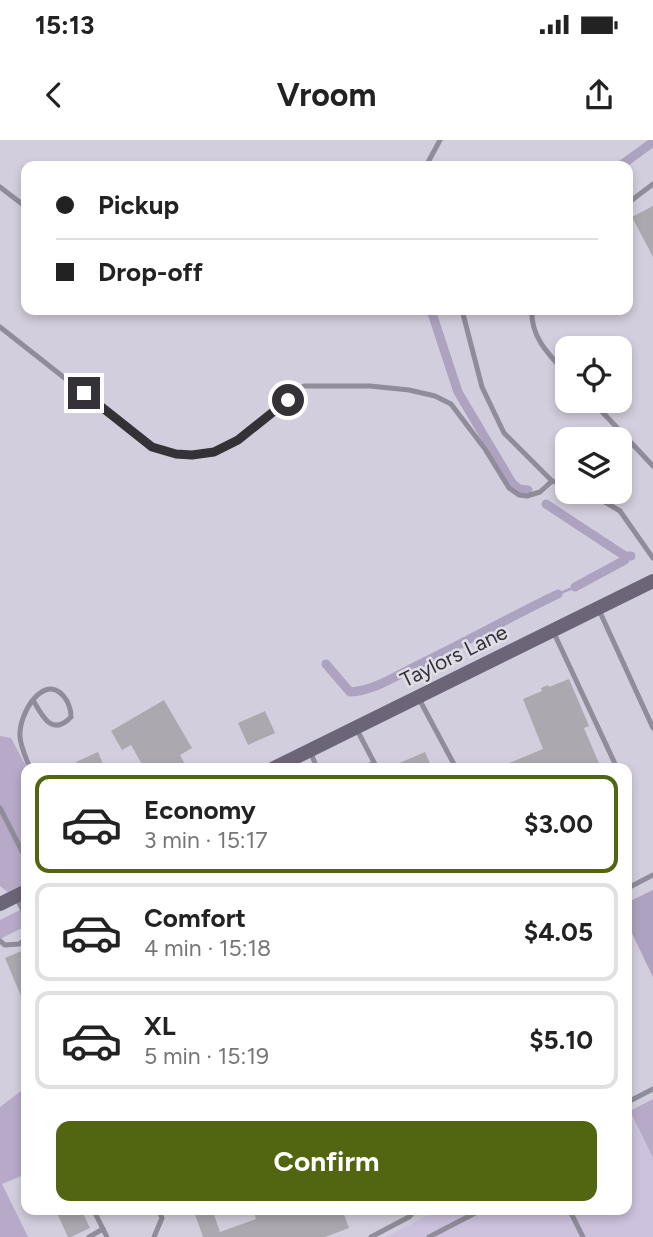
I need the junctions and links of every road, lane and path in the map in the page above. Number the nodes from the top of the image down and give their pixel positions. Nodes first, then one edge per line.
1 (440, 140) edge
2 (429, 161) edge
3 (653, 184) edge
4 (0, 187) edge
5 (633, 199) edge
6 (21, 203) edge
7 (463, 315) edge
8 (531, 315) edge
9 (0, 327) edge
10 (555, 360) edge
11 (603, 413) edge
12 (653, 466) edge
13 (552, 481) junction
14 (555, 482) edge
15 (608, 504) edge
16 (653, 558) edge
17 (653, 581) edge
18 (598, 608) junction
19 (552, 631) junction
20 (418, 697) junction
21 (33, 700) junction
22 (356, 728) junction
23 (653, 728) edge
24 (310, 751) junction
25 (28, 763) edge
26 (285, 763) edge
27 (315, 763) edge
28 (375, 763) edge
29 (453, 763) edge
30 (615, 763) edge
31 (0, 808) edge
32 (21, 849) edge
33 (653, 875) edge
34 (632, 886) edge
35 (0, 941) edge
36 (21, 943) edge
37 (653, 1089) edge
38 (632, 1100) edge
39 (96, 1215) edge
40 (161, 1215) edge
41 (411, 1215) edge
42 (471, 1215) edge
43 (572, 1215) edge
44 (103, 1230) junction
45 (89, 1237) edge
46 (107, 1237) edge
47 (154, 1237) edge
48 (371, 1237) edge
49 (429, 1237) edge
50 (583, 1237) edge

1 - 2 lane
3 - 5 lane
4 - 6 lane
7 - 13 lane
8 - 10 lane
9 - 13 lane
11 - 12 lane
13 - 14 lane
15 - 16 lane
17 - 18 street, Taylors Lane
18 - 19 street, Taylors Lane
18 - 23 lane
19 - 20 street, Taylors Lane
19 - 30 lane
20 - 22 street, Taylors Lane
20 - 29 lane
21 - 21 lane
21 - 25 lane
22 - 24 street, Taylors Lane
22 - 28 lane
24 - 26 street, Taylors Lane
24 - 27 lane
31 - 32 lane
33 - 34 lane
35 - 36 lane
37 - 38 lane
39 - 44 lane
40 - 47 lane
41 - 48 lane
42 - 49 lane
43 - 50 lane
44 - 45 lane
44 - 46 lane

